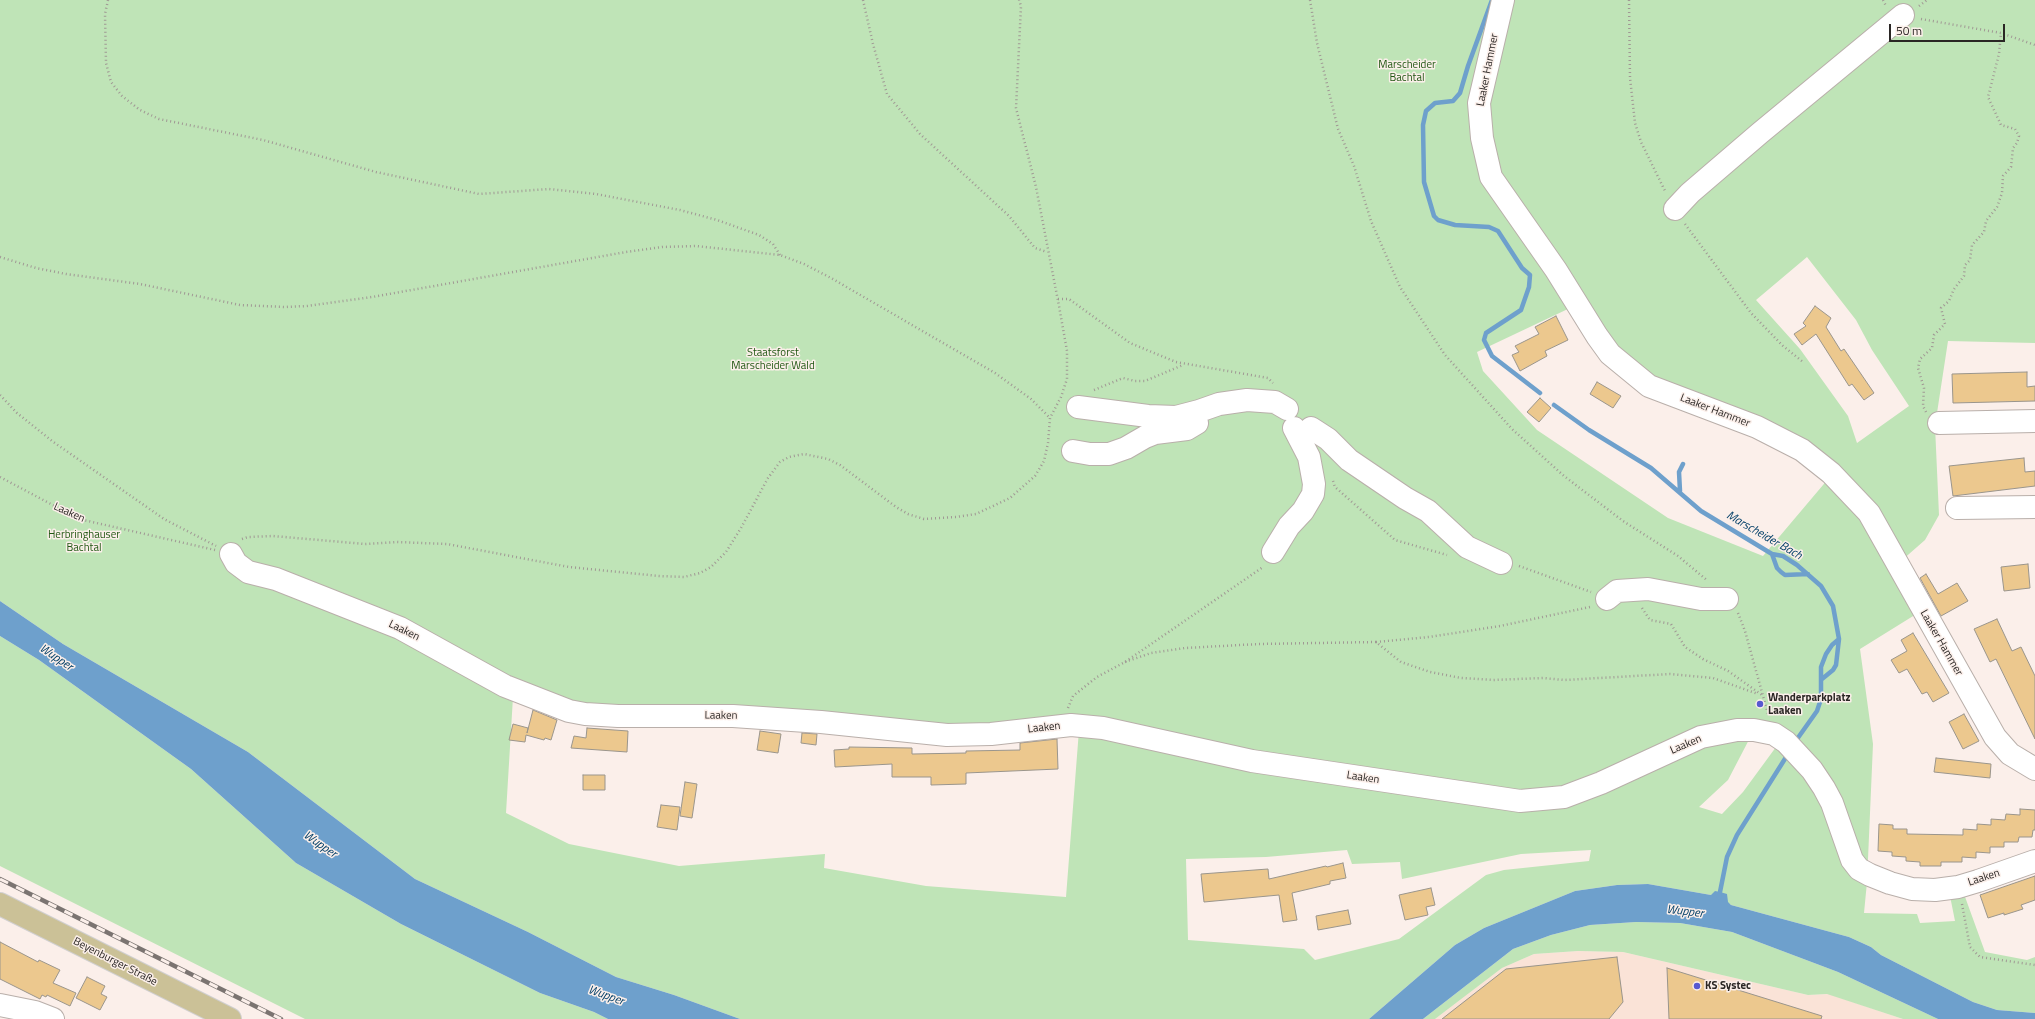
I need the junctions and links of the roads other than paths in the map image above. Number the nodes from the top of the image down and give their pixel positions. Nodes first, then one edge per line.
1 (1501, 9) edge
2 (1903, 15) road end
3 (1675, 208) dead end
4 (1069, 401) road end
5 (1219, 404) junction
6 (2035, 421) edge
7 (1297, 422) junction
8 (1939, 423) road end
9 (1073, 451) dead end
10 (2035, 507) edge
11 (1957, 508) dead end
12 (231, 554) road end
13 (1271, 558) road end
14 (1501, 563) dead end
15 (1607, 599) road end
16 (1727, 599) road end
17 (2035, 769) edge
18 (2035, 860) edge
19 (0, 904) edge
20 (0, 1005) edge
21 (53, 1019) edge
22 (230, 1019) edge

1 - 17 street, Laaker Hammer
2 - 3 street
4 - 5 street
5 - 7 street
5 - 9 street
6 - 8 street
7 - 13 street
7 - 14 street
10 - 11 street
12 - 18 street, Laaken
15 - 16 street
19 - 22 main road, Beyenburger Straße
20 - 21 street

